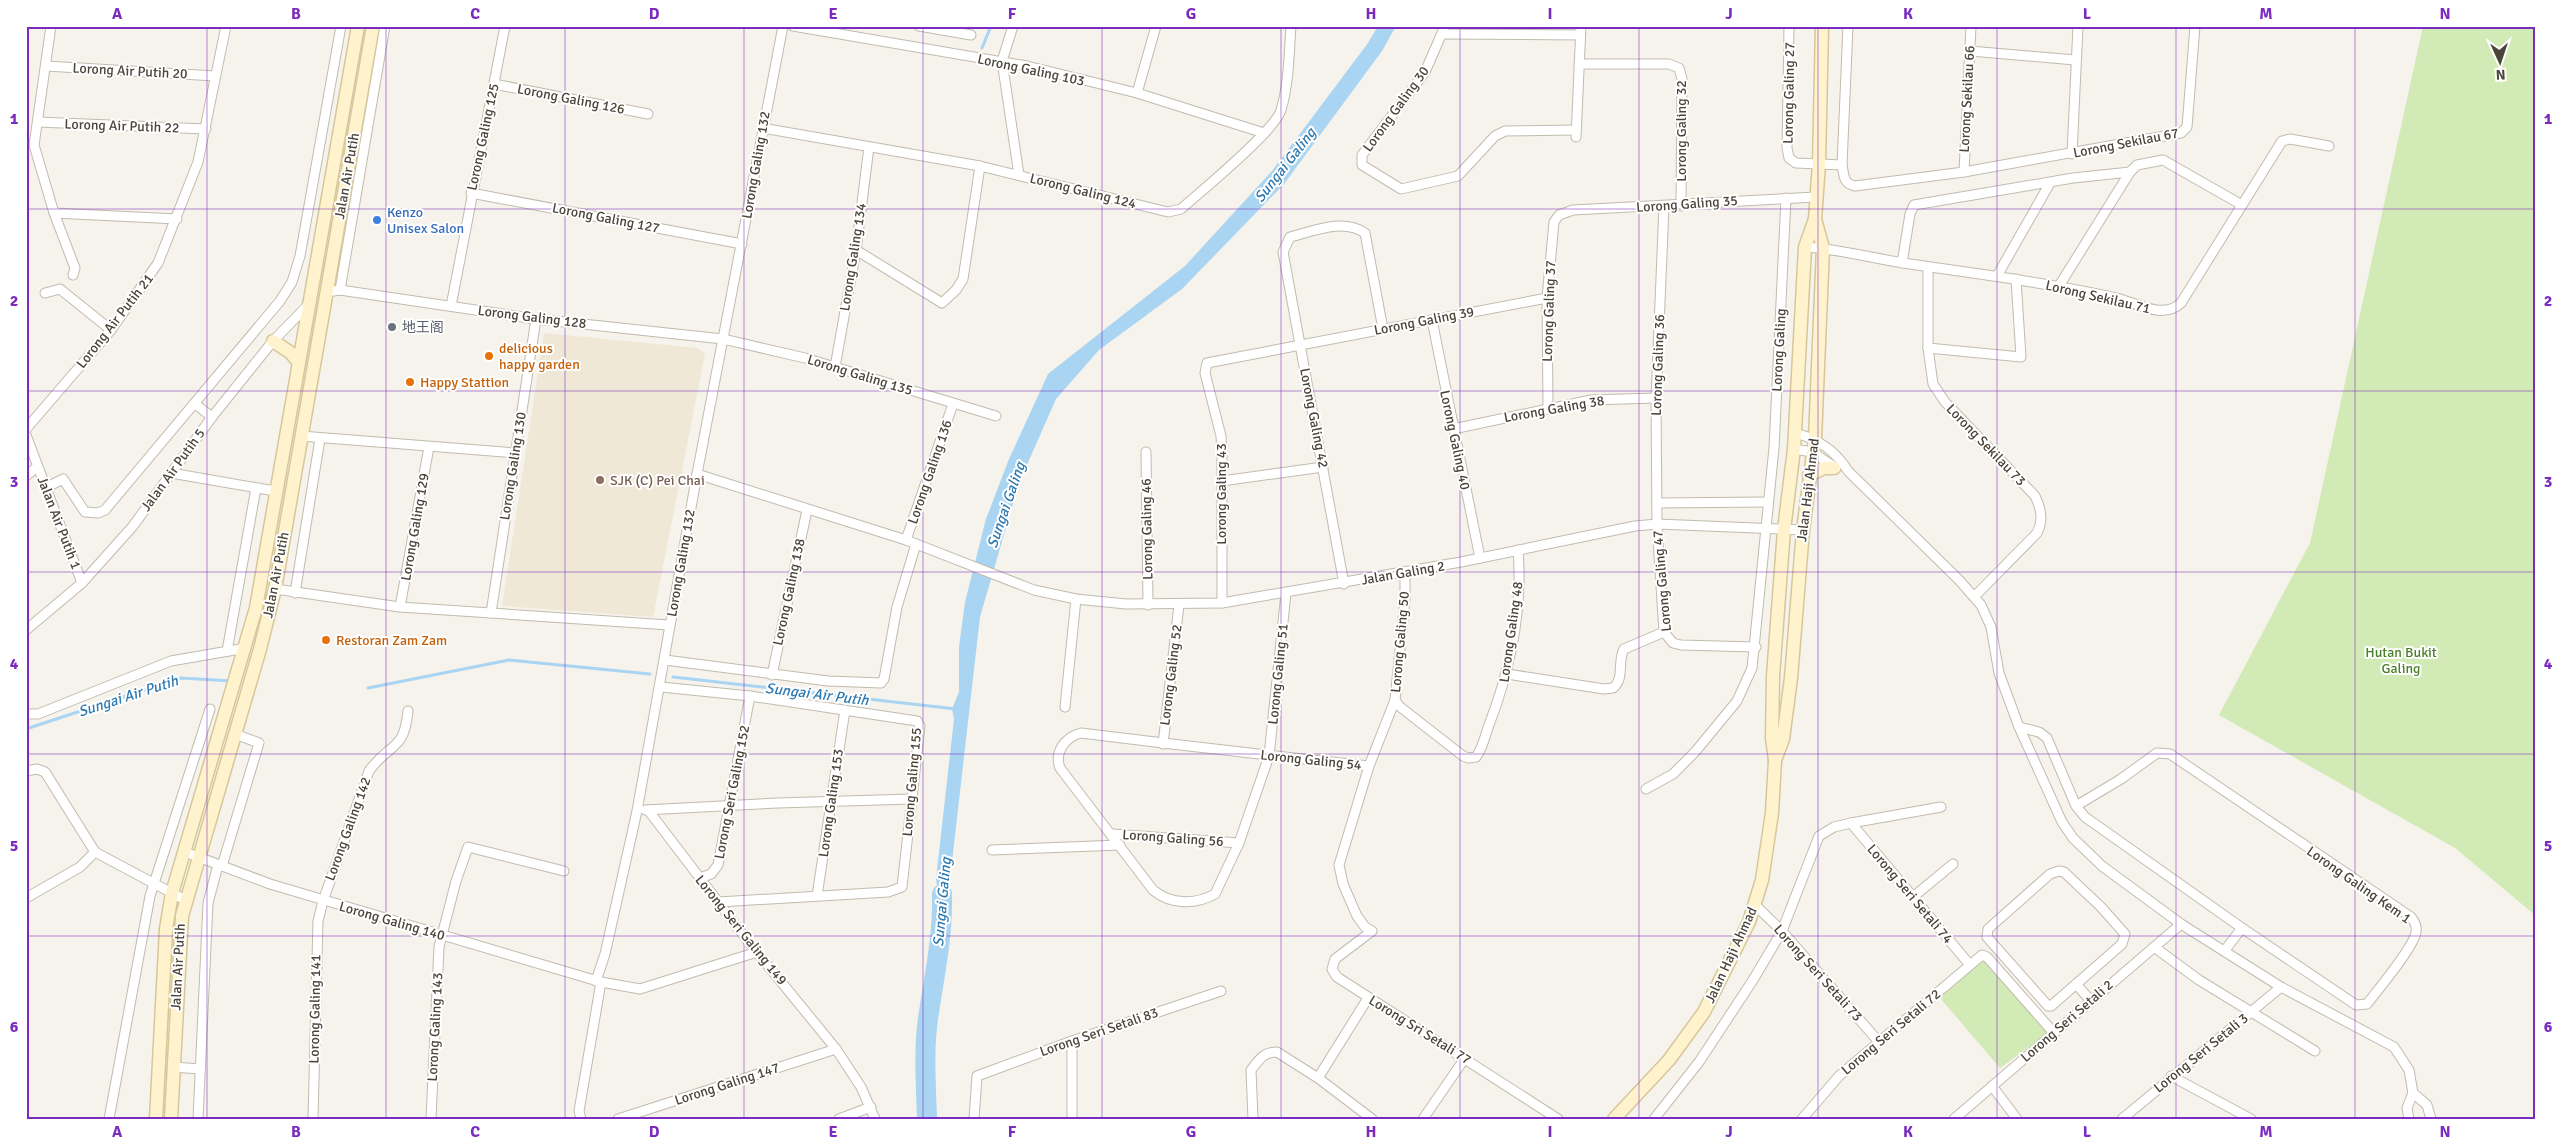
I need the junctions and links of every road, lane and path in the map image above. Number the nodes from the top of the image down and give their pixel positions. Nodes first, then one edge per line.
1 (51, 26) edge
2 (226, 26) edge
3 (341, 26) edge
4 (358, 26) edge
5 (373, 26) edge
6 (385, 26) edge
7 (505, 26) edge
8 (783, 26) edge
9 (793, 26) edge
10 (919, 26) edge
11 (1013, 26) edge
12 (1156, 26) edge
13 (1291, 26) edge
14 (1789, 26) edge
15 (1822, 26) edge
16 (1848, 26) edge
17 (1971, 26) edge
18 (2078, 26) edge
19 (2195, 26) edge
20 (1444, 30) edge
21 (1581, 31) edge
22 (971, 35) dead end
23 (1970, 51) junction
24 (2075, 60) junction
25 (1002, 61) junction
26 (1579, 64) junction
27 (46, 66) junction
28 (215, 76) junction
29 (494, 84) junction
30 (1137, 93) junction
31 (648, 114) dead end
32 (38, 122) junction
33 (762, 128) junction
34 (206, 129) junction
35 (1264, 133) junction
36 (2329, 146) dead end
37 (869, 147) junction
38 (2072, 154) junction
39 (319, 159) junction
40 (336, 159) junction
41 (1819, 164) junction
42 (1842, 164) junction
43 (980, 166) junction
44 (1964, 172) junction
45 (2130, 172) junction
46 (1019, 175) junction
47 (2050, 183) junction
48 (471, 193) junction
49 (1816, 197) junction
50 (1786, 198) junction
51 (2242, 205) junction
52 (1664, 206) junction
53 (1681, 206) junction
54 (54, 213) junction
55 (1559, 215) joint
56 (177, 219) junction
57 (1815, 219) junction
58 (742, 244) junction
59 (1805, 247) junction
60 (1823, 248) junction
61 (856, 250) junction
62 (1902, 263) junction
63 (1928, 266) junction
64 (73, 275) dead end
65 (1996, 276) junction
66 (2016, 279) junction
67 (2059, 286) junction
68 (340, 290) junction
69 (327, 292) junction
70 (44, 293) dead end
71 (1547, 298) junction
72 (311, 302) junction
73 (451, 306) junction
74 (536, 319) junction
75 (1432, 320) junction
76 (1383, 329) junction
77 (111, 330) junction
78 (723, 339) junction
79 (273, 341) junction
80 (1300, 345) junction
81 (1928, 348) junction
82 (299, 363) junction
83 (835, 367) junction
84 (1656, 398) junction
85 (195, 404) junction
86 (953, 404) junction
87 (1548, 408) junction
88 (996, 416) dead end
89 (212, 417) junction
90 (26, 429) edge
91 (1453, 429) junction
92 (1795, 433) junction
93 (26, 435) edge
94 (301, 436) junction
95 (1815, 438) junction
96 (320, 439) junction
97 (429, 446) junction
98 (1794, 449) junction
99 (1146, 452) dead end
100 (1812, 452) junction
101 (515, 453) junction
102 (37, 467) junction
103 (1323, 467) junction
104 (1834, 468) junction
105 (1848, 471) junction
106 (171, 473) junction
107 (697, 474) junction
108 (1809, 475) junction
109 (26, 476) edge
110 (1222, 481) junction
111 (45, 488) junction
112 (256, 488) junction
113 (276, 491) junction
114 (1768, 502) junction
115 (1657, 503) junction
116 (807, 510) junction
117 (1657, 524) junction
118 (1766, 528) junction
119 (1784, 530) junction
120 (1803, 530) junction
121 (906, 540) junction
122 (916, 544) junction
123 (1518, 550) junction
124 (1480, 558) junction
125 (1405, 573) junction
126 (82, 583) junction
127 (1344, 584) junction
128 (275, 589) junction
129 (295, 593) junction
130 (1286, 593) junction
131 (1975, 596) junction
132 (1076, 600) junction
133 (1222, 603) junction
134 (1148, 605) junction
135 (1179, 605) junction
136 (400, 607) junction
137 (490, 613) junction
138 (669, 625) junction
139 (26, 630) edge
140 (1664, 632) junction
141 (1756, 646) junction
142 (246, 648) junction
143 (227, 650) junction
144 (665, 660) junction
145 (1507, 674) junction
146 (772, 675) junction
147 (661, 687) junction
148 (750, 696) junction
149 (1395, 700) junction
150 (1065, 707) dead end
151 (210, 709) dead end
152 (845, 710) junction
153 (408, 711) dead end
154 (26, 714) edge
155 (2019, 727) junction
156 (235, 734) junction
157 (1074, 734) joint
158 (1163, 744) junction
159 (1269, 756) junction
160 (1775, 760) junction
161 (1369, 766) junction
162 (26, 771) edge
163 (1646, 789) dead end
164 (912, 799) junction
165 (832, 801) junction
166 (728, 805) junction
167 (2076, 806) junction
168 (1941, 807) dead end
169 (648, 810) junction
170 (637, 811) junction
171 (1851, 823) junction
172 (1112, 834) junction
173 (1239, 843) junction
174 (1120, 845) junction
175 (992, 850) dead end
176 (96, 852) junction
177 (185, 852) junction
178 (199, 857) junction
179 (1953, 864) dead end
180 (220, 865) junction
181 (564, 871) dead end
182 (700, 878) junction
183 (153, 884) junction
184 (172, 893) junction
185 (1215, 894) joint
186 (817, 896) junction
187 (1913, 897) junction
188 (26, 898) edge
189 (185, 900) junction
190 (323, 901) junction
191 (718, 902) junction
192 (1755, 906) junction
193 (2181, 924) junction
194 (2242, 928) junction
195 (1372, 931) joint
196 (1782, 931) junction
197 (441, 935) junction
198 (2154, 947) junction
199 (2225, 950) junction
200 (757, 952) junction
201 (1970, 965) junction
202 (599, 982) junction
203 (2076, 984) junction
204 (2281, 987) junction
205 (1221, 991) dead end
206 (1368, 998) junction
207 (2091, 1001) junction
208 (2250, 1012) junction
209 (2054, 1033) junction
210 (1072, 1041) junction
211 (1879, 1042) junction
212 (836, 1049) junction
213 (2315, 1052) dead end
214 (1465, 1058) junction
215 (173, 1067) junction
216 (200, 1069) junction
217 (2171, 1076) junction
218 (1318, 1078) junction
219 (1992, 1086) junction
220 (2413, 1093) junction
221 (871, 1107) junction
222 (2133, 1115) edge
223 (1556, 1118) edge
224 (109, 1119) edge
225 (156, 1119) edge
226 (171, 1119) edge
227 (198, 1119) edge
228 (313, 1119) edge
229 (431, 1119) edge
230 (582, 1119) edge
231 (618, 1119) edge
232 (840, 1119) edge
233 (875, 1119) edge
234 (974, 1119) edge
235 (1072, 1119) edge
236 (1252, 1119) edge
237 (1372, 1119) edge
238 (1423, 1119) edge
239 (1614, 1119) edge
240 (1654, 1119) edge
241 (1802, 1119) edge
242 (1954, 1119) edge
243 (2017, 1119) edge
244 (2122, 1119) edge
245 (2250, 1119) edge
246 (2409, 1119) edge
247 (2431, 1119) edge

1 - 27 street
2 - 28 street, Lorong Air Putih 21
3 - 39 street
4 - 40 street, Jalan Air Putih
5 - 69 street, Jalan Air Putih
6 - 68 street
7 - 29 street, Lorong Galing 125
8 - 33 street, Lorong Galing 132
9 - 25 street, Lorong Galing 103
10 - 22 street
11 - 25 street
12 - 30 street
13 - 35 street, Lorong Galing 124
14 - 41 street, Lorong Galing 27
15 - 41 street, Jalan Haji Ahmad
16 - 42 street
17 - 23 street, Lorong Sekilau 66
18 - 24 street
19 - 38 street, Lorong Sekilau 67
20 - 21 street
20 - 26 street, Lorong Galing 30
21 - 26 street
23 - 24 street
23 - 44 street, Lorong Sekilau 66
24 - 38 street
25 - 30 street, Lorong Galing 103
25 - 46 street
26 - 53 street, Lorong Galing 32
27 - 28 street, Lorong Air Putih 20
27 - 32 street
28 - 34 street, Lorong Air Putih 21
29 - 31 street, Lorong Galing 126
29 - 48 street, Lorong Galing 125
30 - 35 street, Lorong Galing 103
32 - 34 street, Lorong Air Putih 22
32 - 54 street
33 - 37 street, Lorong Galing 124
33 - 58 street, Lorong Galing 132
34 - 56 street, Lorong Air Putih 21
35 - 46 street, Lorong Galing 124
36 - 51 street, Lorong Sekilau 71
37 - 43 street, Lorong Galing 124
37 - 61 street, Lorong Galing 134
38 - 44 street, Lorong Sekilau 67
39 - 40 street
39 - 85 street
40 - 72 street, Jalan Air Putih
41 - 42 street
41 - 49 street, Jalan Haji Ahmad
42 - 44 street, Lorong Sekilau 67
43 - 46 street, Lorong Galing 124
43 - 61 street
45 - 47 street
45 - 51 street
45 - 67 street
47 - 62 street
47 - 65 street
48 - 58 street, Lorong Galing 127
48 - 73 street, Lorong Galing 125
49 - 50 street, Lorong Galing 35
49 - 57 street, Jalan Haji Ahmad
50 - 53 street, Lorong Galing 35
50 - 114 street, Lorong Galing
51 - 67 street, Lorong Sekilau 71
52 - 53 street, Lorong Galing 35
52 - 55 street, Lorong Galing 35
52 - 84 street, Lorong Galing 36
54 - 56 street
54 - 64 street
55 - 71 street, Lorong Galing 37
56 - 77 street, Lorong Air Putih 21
57 - 59 street, Jalan Haji Ahmad
57 - 60 street, Jalan Haji Ahmad
58 - 78 street, Lorong Galing 132
59 - 60 street, Lorong Sekilau 71
59 - 92 street, Jalan Haji Ahmad
60 - 62 street, Lorong Sekilau 71
60 - 95 street, Jalan Haji Ahmad
61 - 83 street, Lorong Galing 134
62 - 63 street, Lorong Sekilau 71
63 - 65 street, Lorong Sekilau 71
63 - 81 street, Lorong Sekilau 73
65 - 66 street, Lorong Sekilau 71
66 - 67 street, Lorong Sekilau 71
66 - 81 street
68 - 69 street, Lorong Galing 128
68 - 73 street, Lorong Galing 128
69 - 72 street
69 - 94 street, Jalan Air Putih
70 - 77 street
71 - 75 street, Lorong Galing 39
71 - 87 street, Lorong Galing 37
72 - 79 street, Jalan Air Putih 5
72 - 82 street, Jalan Air Putih
73 - 74 street, Lorong Galing 128
74 - 78 street, Lorong Galing 128
74 - 101 street, Lorong Galing 130
75 - 76 street, Lorong Galing 39
75 - 91 street, Lorong Galing 40
76 - 80 street, Lorong Galing 39
76 - 80 street, Lorong Galing 42
77 - 90 street, Lorong Air Putih 21
78 - 83 street, Lorong Galing 135
78 - 107 street, Lorong Galing 132
79 - 82 street
79 - 89 street, Jalan Air Putih 5
80 - 103 street, Lorong Galing 42
80 - 110 street, Lorong Galing 43
81 - 131 street, Lorong Sekilau 73
82 - 113 street, Jalan Air Putih
83 - 86 street, Lorong Galing 135
84 - 87 street, Lorong Galing 38
84 - 115 street, Lorong Galing 36
85 - 89 street
85 - 111 street
86 - 88 street, Lorong Galing 135
86 - 121 street, Lorong Galing 136
87 - 91 street, Lorong Galing 38
89 - 106 street, Jalan Air Putih 5
91 - 124 street, Lorong Galing 40
92 - 95 street
92 - 98 street, Jalan Haji Ahmad
93 - 102 street, Jalan Air Putih 1
94 - 96 street
94 - 128 street, Jalan Air Putih
95 - 100 street, Jalan Haji Ahmad
95 - 105 street
96 - 97 street
96 - 129 street
97 - 101 street
97 - 136 street, Lorong Galing 129
98 - 100 street
98 - 119 street, Jalan Haji Ahmad
99 - 134 street, Lorong Galing 46
100 - 104 street
100 - 108 street, Jalan Haji Ahmad
101 - 137 street, Lorong Galing 130
102 - 109 street
102 - 111 street, Jalan Air Putih 1
103 - 110 street
103 - 127 street, Lorong Galing 42
104 - 105 street
104 - 108 street
105 - 131 street
106 - 112 street
106 - 126 street, Jalan Air Putih 5
107 - 116 street, Jalan Galing 2
107 - 138 street, Lorong Galing 132
108 - 120 street, Jalan Haji Ahmad
110 - 133 street, Lorong Galing 43
111 - 126 street, Jalan Air Putih 1
112 - 113 street
112 - 143 street
113 - 142 street, Jalan Air Putih
114 - 115 street
114 - 118 street, Lorong Galing
115 - 117 street, Lorong Galing 36
116 - 121 street, Jalan Galing 2
116 - 146 street, Lorong Galing 138
117 - 118 street, Jalan Galing 2
117 - 123 street, Jalan Galing 2
117 - 140 street, Lorong Galing 47
118 - 119 street, Jalan Galing 2
118 - 141 street, Lorong Galing
119 - 120 street, Jalan Galing 2
119 - 160 street, Jalan Haji Ahmad
120 - 160 street, Jalan Haji Ahmad
121 - 122 street, Jalan Galing 2
122 - 132 street, Jalan Galing 2
122 - 146 street
123 - 124 street, Jalan Galing 2
123 - 145 street, Lorong Galing 48
124 - 125 street, Jalan Galing 2
125 - 127 street, Jalan Galing 2
125 - 149 street, Lorong Galing 50
126 - 139 street, Jalan Air Putih 5
127 - 130 street, Jalan Galing 2
128 - 129 street
128 - 156 street, Jalan Air Putih
129 - 136 street
130 - 133 street, Jalan Galing 2
130 - 159 street, Lorong Galing 51
131 - 155 street
132 - 134 street, Jalan Galing 2
132 - 150 street
133 - 135 street, Jalan Galing 2
134 - 135 street, Jalan Galing 2
135 - 158 street, Lorong Galing 52
136 - 137 street
137 - 138 street
138 - 144 street, Lorong Galing 132
140 - 141 street, Lorong Galing 47
140 - 145 street
141 - 163 street, Lorong Galing
142 - 143 street
142 - 177 street, Jalan Air Putih
143 - 154 street
144 - 146 street
144 - 147 street, Lorong Galing 132
145 - 149 street, Lorong Galing 48
147 - 148 street, Lorong Galing 155
147 - 170 street, Lorong Galing 132
148 - 152 street, Lorong Galing 155
148 - 166 street, Lorong Seri Galing 152
149 - 161 street, Lorong Galing 50
151 - 183 street
152 - 164 street, Lorong Galing 155
152 - 165 street, Lorong Galing 153
153 - 190 street, Lorong Galing 142
155 - 167 street, Lorong Galing Kem 1
155 - 193 street
156 - 178 street, Jalan Air Putih
156 - 180 street
157 - 158 street, Lorong Galing 54
157 - 172 street, Lorong Galing 56
158 - 159 street, Lorong Galing 54
159 - 161 street, Lorong Galing 54
159 - 173 street, Lorong Galing 51
160 - 192 street, Jalan Haji Ahmad
161 - 195 street, Lorong Galing 54
162 - 176 street
164 - 165 street
164 - 186 street, Lorong Galing 155
165 - 166 street
165 - 186 street, Lorong Galing 153
166 - 169 street
166 - 182 street, Lorong Seri Galing 152
167 - 194 street, Lorong Galing Kem 1
167 - 194 street, Lorong Galing Kem 1
168 - 171 street
169 - 170 street
169 - 182 street, Lorong Seri Galing 149
170 - 202 street, Lorong Galing 132
171 - 187 street, Lorong Seri Setali 74
171 - 196 street
172 - 173 street, Lorong Galing 56
172 - 174 street
173 - 185 street, Lorong Galing 51
174 - 175 street, Lorong Galing 56
174 - 185 street, Lorong Galing 56
176 - 183 street
176 - 188 street
177 - 178 street, Lorong Galing 140
177 - 184 street, Jalan Air Putih
178 - 180 street, Lorong Galing 140
178 - 189 street, Jalan Air Putih
179 - 187 street
180 - 190 street, Lorong Galing 140
180 - 216 street
181 - 197 street, Lorong Galing 143
182 - 191 street, Lorong Seri Galing 149
183 - 184 street
183 - 224 street
184 - 189 street
184 - 225 street, Jalan Air Putih
186 - 191 street, Lorong Galing 155
187 - 201 street, Lorong Seri Setali 74
189 - 215 street, Jalan Air Putih
190 - 197 street, Lorong Galing 140
190 - 228 street, Lorong Galing 141
191 - 200 street, Lorong Seri Galing 149
192 - 196 street, Lorong Seri Setali 73
192 - 239 street, Jalan Haji Ahmad
193 - 198 street, Lorong Seri Setali 2
193 - 199 street
194 - 199 street
195 - 206 street, Lorong Sri Setali 77
196 - 211 street, Lorong Seri Setali 73
196 - 240 street
197 - 202 street, Lorong Galing 140
197 - 229 street, Lorong Galing 143
198 - 207 street, Lorong Seri Setali 2
198 - 208 street
199 - 204 street
200 - 202 street, Lorong Galing 140
200 - 212 street, Lorong Seri Galing 149
201 - 209 street, Lorong Seri Setali 72
201 - 211 street, Lorong Seri Setali 72
202 - 230 street
203 - 203 street
203 - 207 street
204 - 208 street, Lorong Seri Setali 3
204 - 220 street
205 - 210 street, Lorong Seri Setali 83
206 - 214 street, Lorong Sri Setali 77
206 - 218 street
207 - 209 street, Lorong Seri Setali 2
208 - 213 street
208 - 217 street, Lorong Seri Setali 3
209 - 219 street, Lorong Seri Setali 2
210 - 234 street, Lorong Seri Setali 83
210 - 235 street
211 - 241 street, Lorong Seri Setali 72
212 - 221 street, Lorong Seri Galing 149
212 - 231 street, Lorong Galing 147
214 - 223 street, Lorong Sri Setali 77
214 - 238 street
215 - 216 street
215 - 226 street, Jalan Air Putih
216 - 227 street
217 - 222 street, Lorong Seri Setali 3
217 - 245 street
218 - 236 street
218 - 237 street
219 - 242 street, Lorong Seri Setali 2
219 - 243 street
220 - 246 street
220 - 247 street
221 - 232 street
221 - 233 street, Lorong Seri Galing 149
222 - 244 street, Lorong Seri Setali 3

